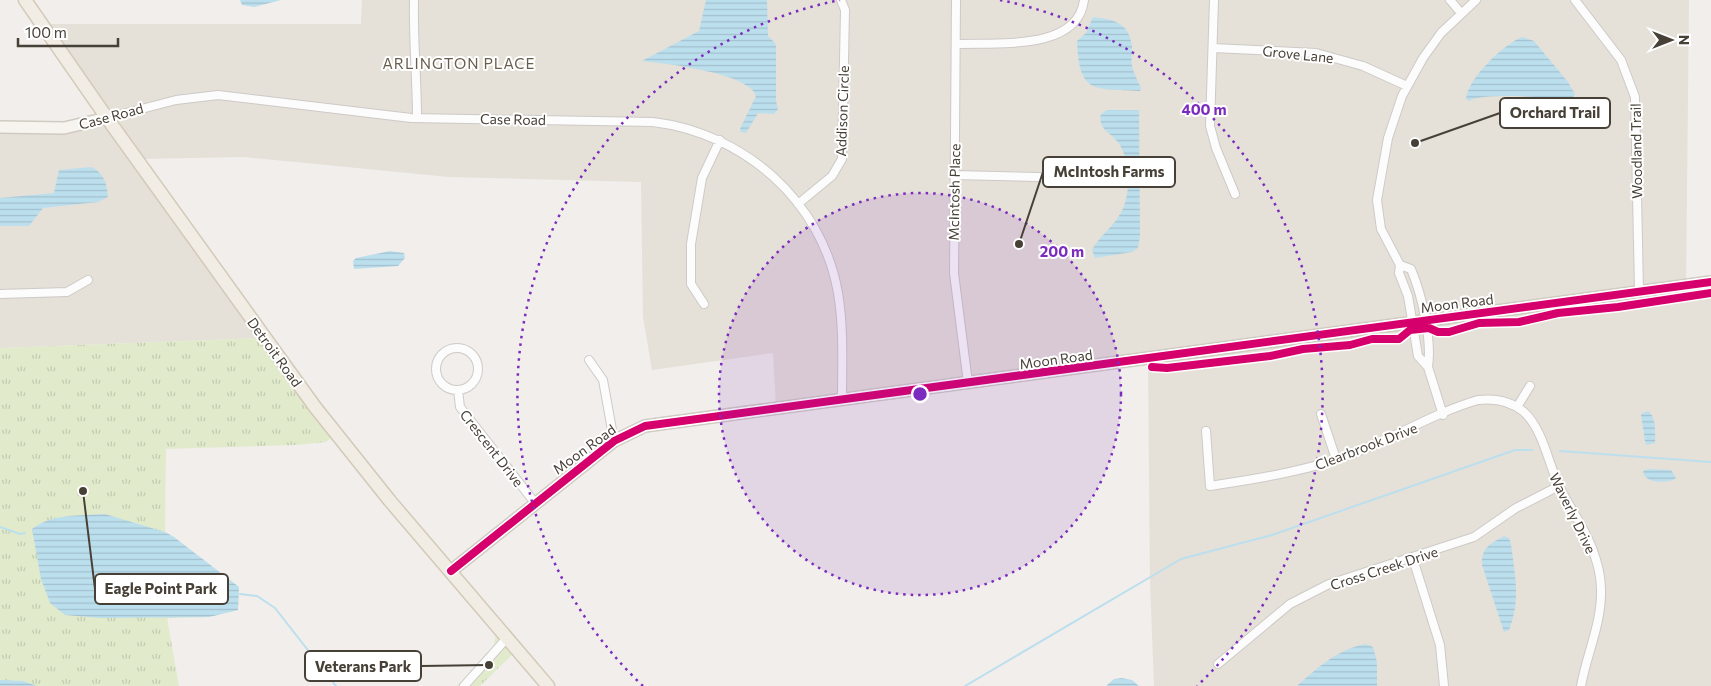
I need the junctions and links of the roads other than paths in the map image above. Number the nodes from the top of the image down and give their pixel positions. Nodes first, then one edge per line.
1 (25, 0) edge
2 (414, 0) edge
3 (841, 0) edge
4 (956, 0) edge
5 (1084, 0) edge
6 (1214, 0) edge
7 (1450, 0) edge
8 (1476, 0) edge
9 (1575, 0) edge
10 (1461, 13) junction
11 (956, 44) junction
12 (1213, 48) junction
13 (1407, 86) junction
14 (107, 118) junction
15 (417, 118) junction
16 (0, 127) edge
17 (720, 140) junction
18 (954, 175) junction
19 (1058, 180) dead end
20 (1235, 194) dead end
21 (798, 204) junction
22 (1400, 265) junction
23 (88, 280) dead end
24 (1711, 282) edge
25 (1639, 291) junction
26 (0, 294) edge
27 (704, 304) dead end
28 (1424, 320) junction
29 (1412, 321) junction
30 (589, 360) dead end
31 (1428, 367) junction
32 (968, 383) junction
33 (1530, 386) dead end
34 (458, 390) junction
35 (842, 400) junction
36 (1517, 407) junction
37 (1321, 414) dead end
38 (1443, 415) junction
39 (1206, 431) dead end
40 (614, 441) junction
41 (1336, 459) junction
42 (1559, 486) junction
43 (535, 503) junction
44 (1413, 559) junction
45 (451, 571) junction
46 (508, 638) junction
47 (1218, 664) dead end
48 (464, 686) edge
49 (548, 686) edge
50 (1444, 686) edge
51 (1581, 686) edge

1 - 14 main road, Detroit Road
2 - 15 street
3 - 21 street, Addison Circle
4 - 11 street, McIntosh Place
5 - 11 street
6 - 12 street
7 - 10 street
8 - 10 street
9 - 25 street, Woodland Trail
10 - 13 street
11 - 18 street, McIntosh Place
12 - 13 street, Grove Lane
12 - 20 street
13 - 22 street
14 - 15 street, Case Road
14 - 16 street, Case Road
14 - 45 main road, Detroit Road
15 - 17 street, Case Road
17 - 21 street, Case Road
17 - 27 street
18 - 19 street
18 - 32 street, McIntosh Place
21 - 35 street, Case Road
22 - 28 street
22 - 29 street
23 - 26 street
24 - 25 street, Moon Road
25 - 28 street, Moon Road
28 - 29 street, Moon Road
28 - 31 street
29 - 31 street
29 - 32 street, Moon Road
30 - 40 street
31 - 38 street
32 - 35 street, Moon Road
33 - 36 street
34 - 34 street, Crescent Drive
34 - 43 street, Crescent Drive
35 - 40 street, Moon Road
36 - 38 street, Clearbrook Drive
36 - 42 street, Waverly Drive
37 - 41 street
38 - 41 street, Clearbrook Drive
39 - 41 street, Clearbrook Drive
40 - 43 street, Moon Road
42 - 44 street, Cross Creek Drive
42 - 51 street, Waverly Drive
43 - 45 street, Moon Road
44 - 47 street, Cross Creek Drive
44 - 50 street
45 - 46 main road, Detroit Road
46 - 48 street
46 - 49 main road, Detroit Road

